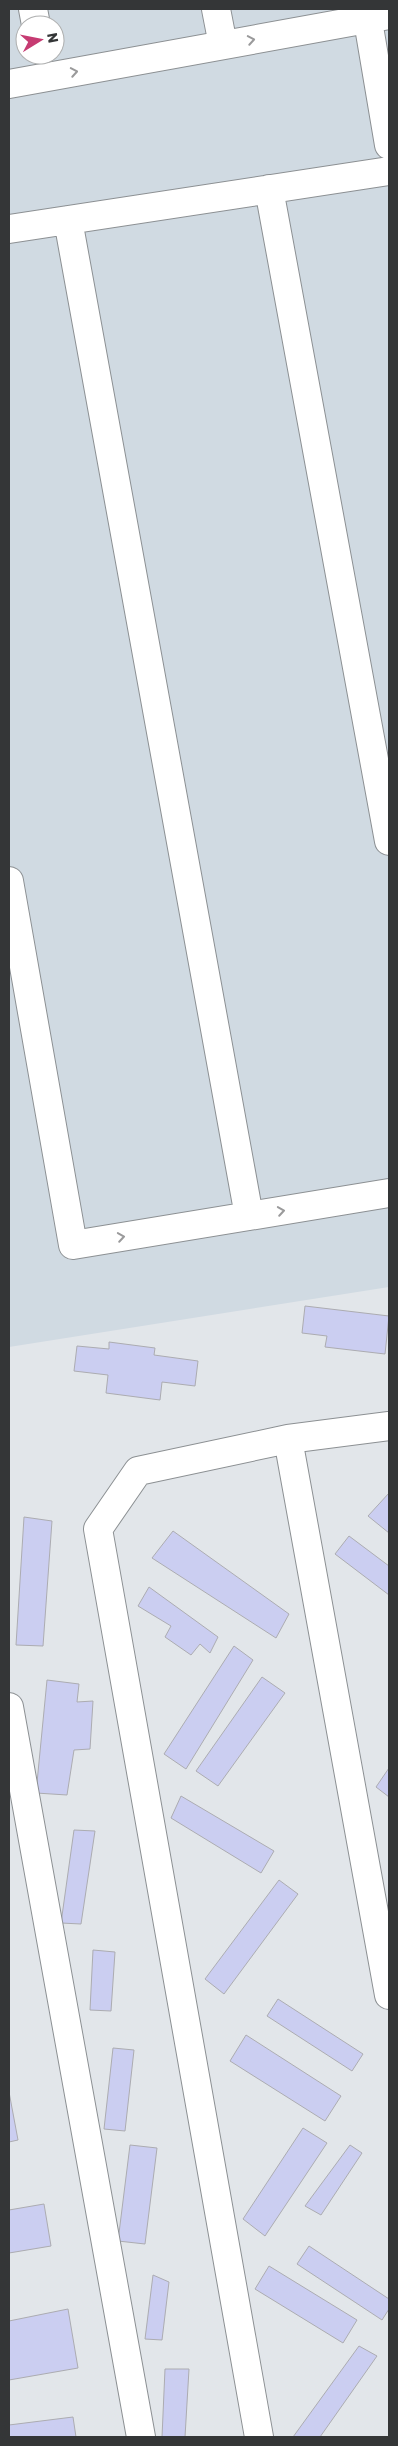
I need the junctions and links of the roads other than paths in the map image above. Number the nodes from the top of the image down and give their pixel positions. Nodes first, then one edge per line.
1 (216, 9) edge
2 (375, 14) edge
3 (223, 45) junction
4 (44, 66) edge
5 (9, 84) edge
6 (389, 144) edge
7 (389, 171) edge
8 (269, 189) junction
9 (68, 220) junction
10 (9, 229) edge
11 (389, 841) edge
12 (9, 881) edge
13 (389, 1193) edge
14 (249, 1216) junction
15 (389, 1426) edge
16 (288, 1439) junction
17 (9, 1708) edge
18 (389, 1995) edge
19 (141, 2437) edge
20 (259, 2437) edge

1 - 3 lane
3 -> 2 lane
2 - 6 lane
4 -> 3 lane
4 - 5 lane
7 - 8 lane
8 - 9 lane
8 - 11 lane
9 - 10 lane
9 - 14 lane
12 -> 14 lane
14 -> 13 lane
15 - 16 lane
16 - 18 lane
16 - 20 lane
17 - 19 lane

